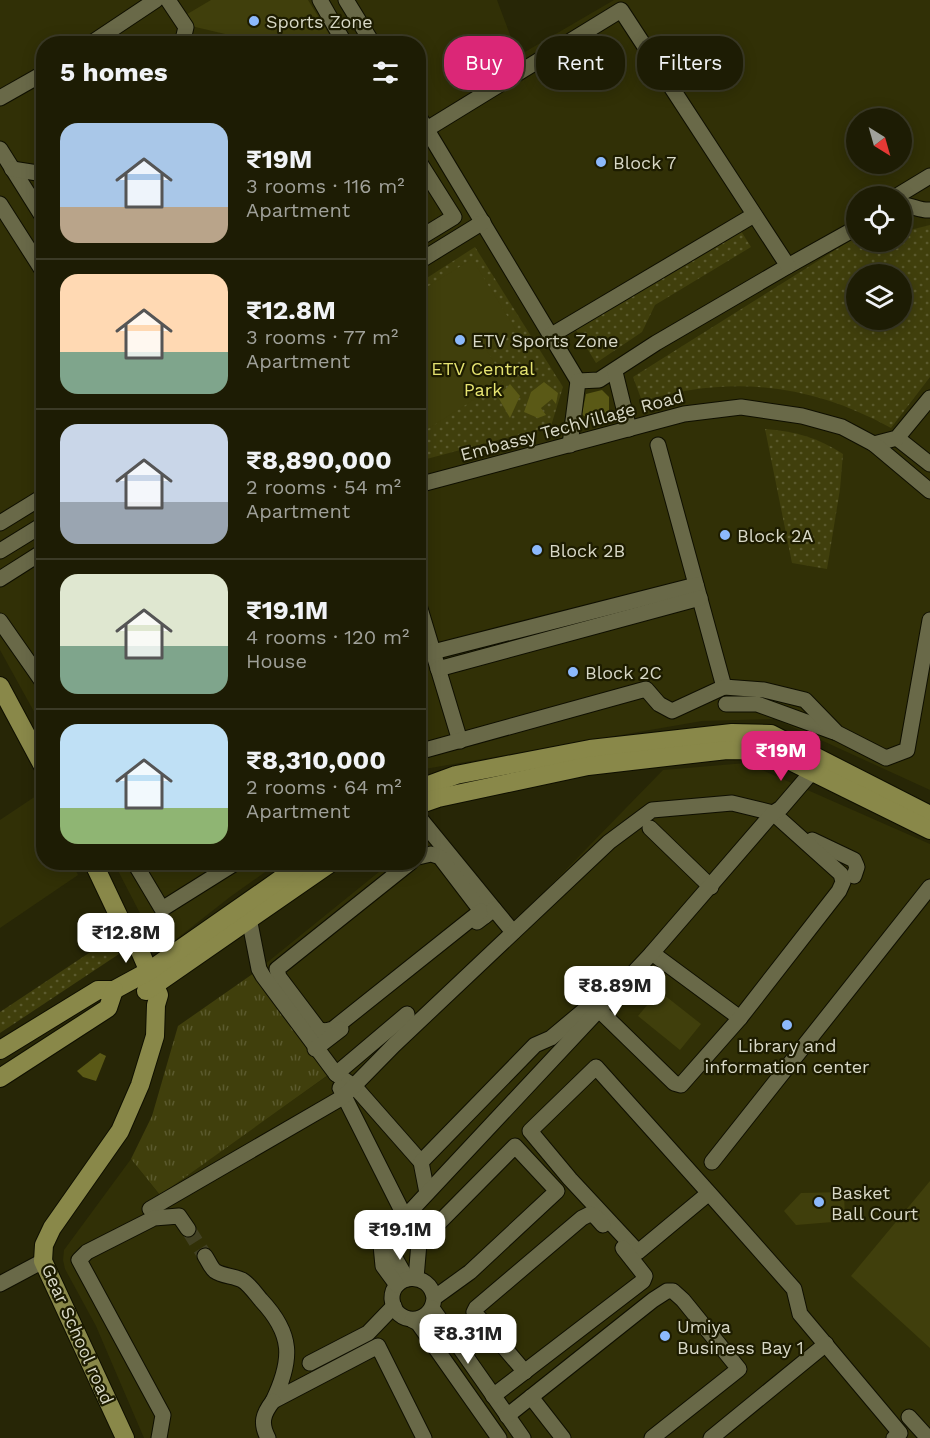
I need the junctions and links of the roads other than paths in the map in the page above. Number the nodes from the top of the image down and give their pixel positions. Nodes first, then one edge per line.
1 (156, 0) edge
2 (168, 0) edge
3 (320, 0) edge
4 (346, 0) edge
5 (102, 36) edge
6 (184, 36) edge
7 (340, 36) edge
8 (368, 36) edge
9 (36, 78) edge
10 (0, 98) edge
11 (427, 129) joint
12 (0, 149) edge
13 (12, 169) junction
14 (36, 173) edge
15 (426, 173) edge
16 (930, 176) edge
17 (912, 187) edge
18 (0, 204) edge
19 (912, 205) edge
20 (36, 206) edge
21 (930, 210) edge
22 (754, 215) junction
23 (483, 222) junction
24 (846, 227) edge
25 (426, 234) edge
26 (846, 234) edge
27 (426, 257) edge
28 (36, 260) edge
29 (792, 264) junction
30 (550, 336) junction
31 (615, 372) junction
32 (578, 381) junction
33 (930, 398) edge
34 (629, 429) junction
35 (897, 438) junction
36 (874, 444) junction
37 (570, 445) junction
38 (658, 445) dead end
39 (930, 464) edge
40 (426, 484) edge
41 (930, 491) edge
42 (36, 501) edge
43 (0, 523) edge
44 (36, 529) edge
45 (0, 551) edge
46 (36, 556) edge
47 (0, 579) edge
48 (698, 591) junction
49 (930, 620) edge
50 (0, 621) edge
51 (930, 625) edge
52 (426, 627) edge
53 (434, 652) junction
54 (438, 669) junction
55 (36, 673) edge
56 (0, 686) edge
57 (724, 687) junction
58 (726, 704) dead end
59 (837, 733) junction
60 (460, 741) junction
61 (426, 750) edge
62 (36, 753) edge
63 (811, 773) junction
64 (426, 786) edge
65 (426, 802) edge
66 (773, 813) junction
67 (930, 815) edge
68 (649, 821) junction
69 (426, 827) edge
70 (930, 830) edge
71 (798, 835) junction
72 (426, 855) edge
73 (97, 870) edge
74 (139, 870) edge
75 (224, 870) edge
76 (295, 870) edge
77 (320, 870) edge
78 (401, 870) edge
79 (705, 871) dead end
80 (854, 876) dead end
81 (711, 887) junction
82 (930, 887) edge
83 (487, 912) junction
84 (249, 918) junction
85 (513, 933) junction
86 (652, 953) junction
87 (149, 986) junction
88 (114, 990) junction
89 (600, 1010) junction
90 (407, 1014) dead end
91 (423, 1018) junction
92 (740, 1018) junction
93 (353, 1048) dead end
94 (315, 1049) junction
95 (0, 1050) edge
96 (336, 1074) junction
97 (0, 1078) edge
98 (349, 1092) junction
99 (421, 1162) junction
100 (712, 1162) dead end
101 (427, 1193) junction
102 (709, 1193) junction
103 (150, 1209) dead end
104 (405, 1217) junction
105 (188, 1229) tunnel mouth
106 (205, 1256) tunnel mouth
107 (43, 1262) junction
108 (407, 1281) junction
109 (0, 1284) edge
110 (433, 1303) junction
111 (394, 1306) junction
112 (480, 1319) junction
113 (412, 1320) junction
114 (453, 1340) junction
115 (826, 1344) junction
116 (310, 1363) dead end
117 (525, 1372) junction
118 (493, 1396) junction
119 (531, 1397) junction
120 (273, 1401) junction
121 (507, 1416) junction
122 (909, 1417) dead end
123 (120, 1436) edge
124 (159, 1438) edge
125 (268, 1438) edge
126 (424, 1438) edge
127 (499, 1438) edge
128 (523, 1438) edge
129 (562, 1438) edge
130 (652, 1438) edge
131 (711, 1438) edge
132 (894, 1438) edge
133 (928, 1438) edge

1 - 5 street
2 - 6 street
3 - 7 street
4 - 8 street
9 - 10 street
11 - 22 street
11 - 23 street
12 - 13 street
13 - 14 street
13 - 20 street
15 - 25 street
16 - 17 street
18 - 28 street
19 - 21 street
22 - 29 street
22 - 30 street
23 - 27 street
23 - 30 street
24 - 29 street, Embassy TechVillage Road
26 - 29 street, Embassy TechVillage Road
29 - 31 street, Embassy TechVillage Road
30 - 32 street
31 - 32 street, Embassy TechVillage Road
31 - 34 street
32 - 37 street
33 - 35 street
34 - 36 street, Embassy TechVillage Road
34 - 37 street, Embassy TechVillage Road
35 - 36 street
35 - 39 street
36 - 41 street, Embassy TechVillage Road
37 - 40 street, Embassy TechVillage Road
38 - 48 street
42 - 43 street
44 - 45 street
46 - 47 street
48 - 53 street
48 - 54 street
48 - 57 street
49 - 51 street
50 - 55 street
51 - 59 street
52 - 53 street
53 - 54 street
54 - 60 street
56 - 62 main road
57 - 59 street
57 - 60 street
58 - 59 street
60 - 61 street
63 - 65 main road
63 - 66 street
63 - 70 main road
64 - 67 main road
66 - 68 street
66 - 71 street
66 - 81 street
68 - 79 street
68 - 81 street
68 - 85 street
69 - 83 street
71 - 80 street
71 - 92 street
72 - 83 street
73 - 87 main road, Gear School road
74 - 75 street
76 - 87 main road
77 - 84 main road
78 - 83 street
81 - 86 street
82 - 100 street
83 - 85 street
83 - 94 street
84 - 87 main road
84 - 94 street
85 - 91 street
86 - 89 street
86 - 92 street
87 - 88 main road
87 - 107 main road, Gear School road
88 - 95 main road
88 - 97 main road
89 - 92 street
89 - 99 street
89 - 101 street
90 - 96 street
91 - 93 street
91 - 98 street
94 - 96 street
96 - 98 street
98 - 99 street
98 - 103 street
98 - 104 street
99 - 101 street
101 - 104 street
102 - 102 street
102 - 115 street
104 - 108 street
105 - 124 street
106 - 120 street
107 - 109 street
107 - 123 main road, Gear School road
108 - 110 street
108 - 110 street
108 - 111 street
110 - 113 street
110 - 114 street
111 - 113 street
111 - 116 street
112 - 114 street
112 - 117 street
112 - 117 street
113 - 127 street
114 - 118 street
115 - 131 street
115 - 132 street
117 - 118 street
118 - 121 street
119 - 121 street
119 - 129 street
119 - 130 street
120 - 125 street
120 - 126 street
121 - 128 street
122 - 133 street

